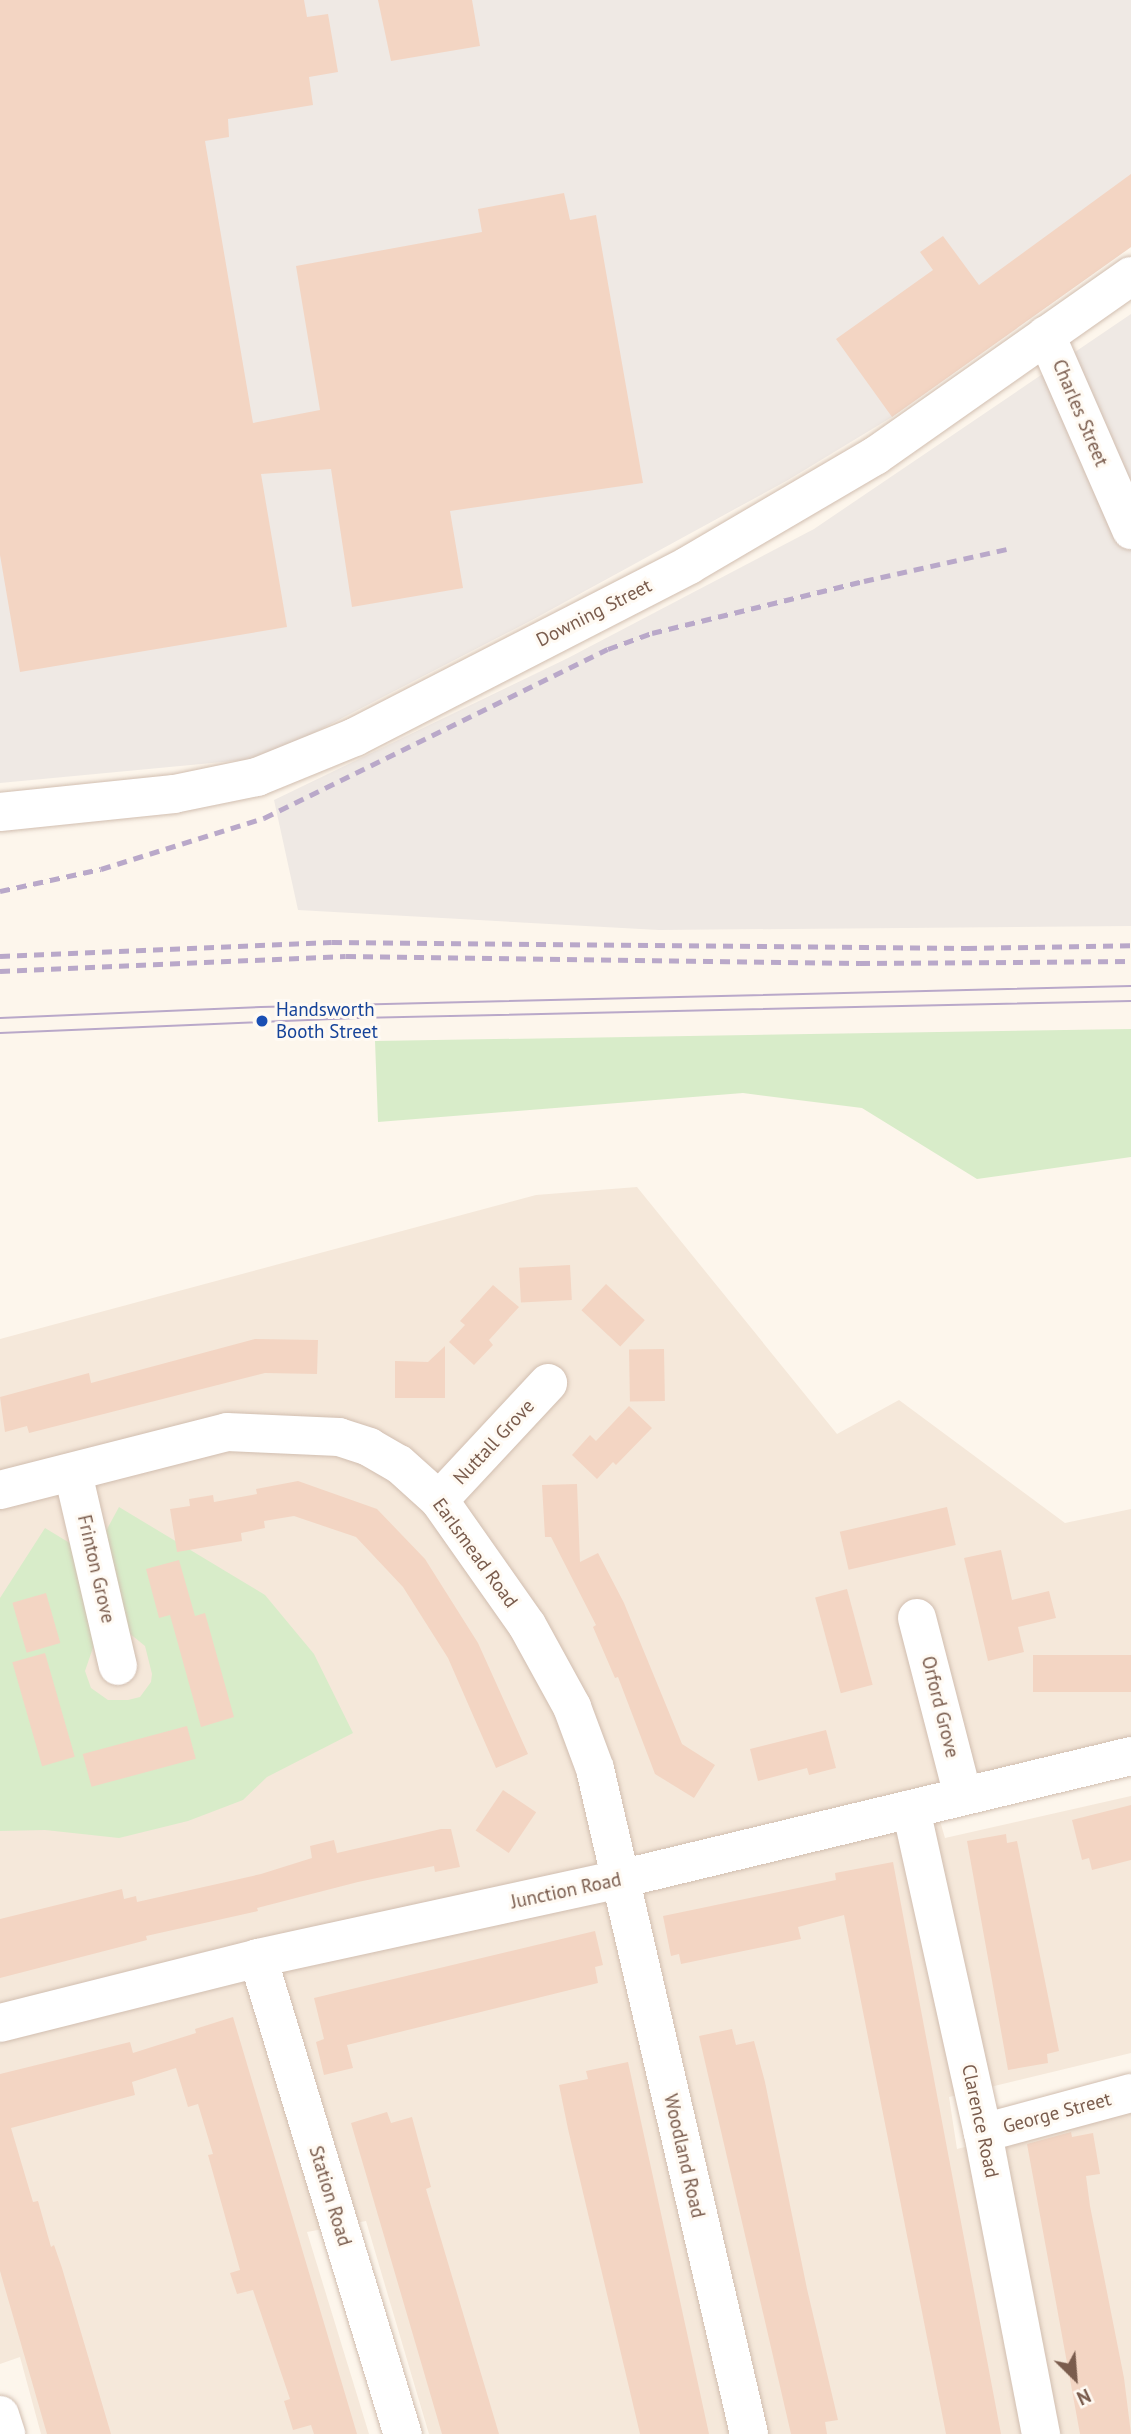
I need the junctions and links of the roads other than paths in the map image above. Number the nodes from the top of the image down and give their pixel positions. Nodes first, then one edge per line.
1 (1131, 276) edge
2 (1046, 335) junction
3 (1131, 530) edge
4 (0, 812) edge
5 (548, 1383) dead end
6 (73, 1473) junction
7 (0, 1490) edge
8 (439, 1500) junction
9 (917, 1618) dead end
10 (118, 1666) dead end
11 (1131, 1756) edge
12 (963, 1796) junction
13 (911, 1810) junction
14 (620, 1879) junction
15 (258, 1958) junction
16 (0, 2024) edge
17 (1131, 2093) edge
18 (983, 2133) junction
19 (0, 2415) edge
20 (6, 2434) edge
21 (403, 2434) edge
22 (749, 2434) edge
23 (1041, 2434) edge

1 - 2 street, Downing Street
2 - 3 street, Charles Street
2 - 4 street, Downing Street
5 - 8 street, Nuttall Grove
6 - 7 street, Earlsmead Road
6 - 8 street, Earlsmead Road
6 - 10 street, Frinton Grove
8 - 14 street, Earlsmead Road
9 - 12 street, Orford Grove
11 - 12 street, Junction Road
12 - 13 street, Junction Road
13 - 14 street, Junction Road
13 - 18 street, Clarence Road
14 - 15 street, Junction Road
14 - 22 street, Woodland Road
15 - 16 street, Junction Road
15 - 21 street, Station Road
17 - 18 street, George Street
18 - 23 street, Clarence Road
19 - 20 street

